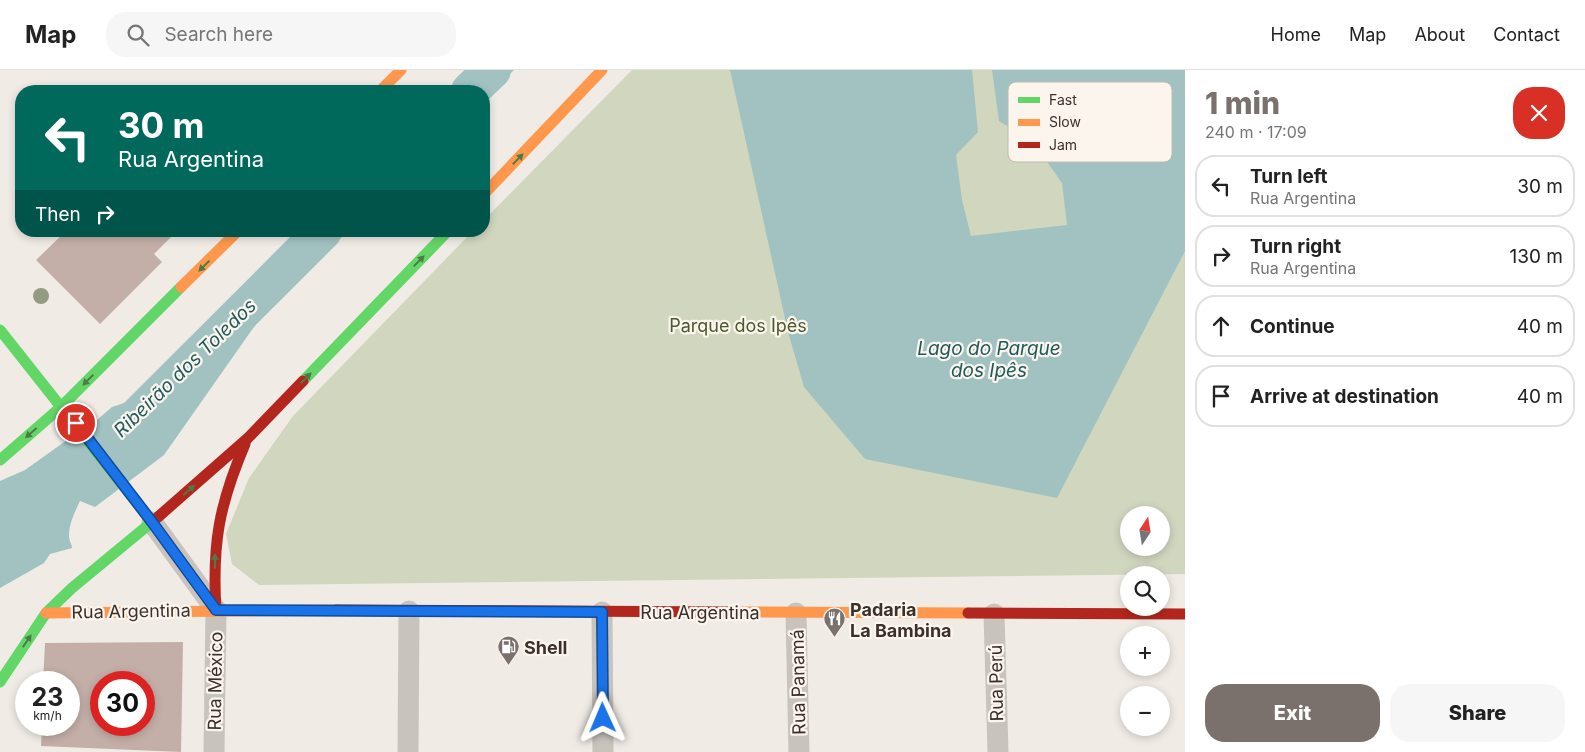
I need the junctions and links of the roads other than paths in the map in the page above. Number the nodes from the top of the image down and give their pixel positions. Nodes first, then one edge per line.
1 (401, 70) edge
2 (602, 70) edge
3 (386, 85) edge
4 (490, 188) edge
5 (232, 237) edge
6 (442, 237) edge
7 (0, 330) edge
8 (61, 407) junction
9 (248, 438) junction
10 (0, 460) edge
11 (152, 522) junction
12 (216, 610) junction
13 (409, 611) junction
14 (602, 612) junction
15 (46, 613) junction
16 (796, 613) junction
17 (994, 614) junction
18 (1185, 614) edge
19 (0, 682) edge
20 (214, 752) edge
21 (408, 752) edge
22 (603, 752) edge
23 (799, 752) edge
24 (998, 752) edge

1 - 3 main road
4 -> 2 main road
5 -> 8 main road
9 -> 6 main road
7 - 8 main road
8 -> 10 main road
8 - 11 main road
11 -> 9 main road
12 -> 9 main road
11 - 12 street, Rua Argentina
11 - 15 main road
12 - 13 main road, Rua Argentina
12 - 15 main road, Rua Argentina
12 - 20 street, Rua México
13 - 14 main road, Rua Argentina
13 - 21 street
14 - 16 main road, Rua Argentina
14 - 22 street
19 -> 15 main road
16 - 17 main road, Rua Argentina
16 - 23 street, Rua Panamá
17 - 18 main road, Rua Argentina
17 - 24 street, Rua Perú

